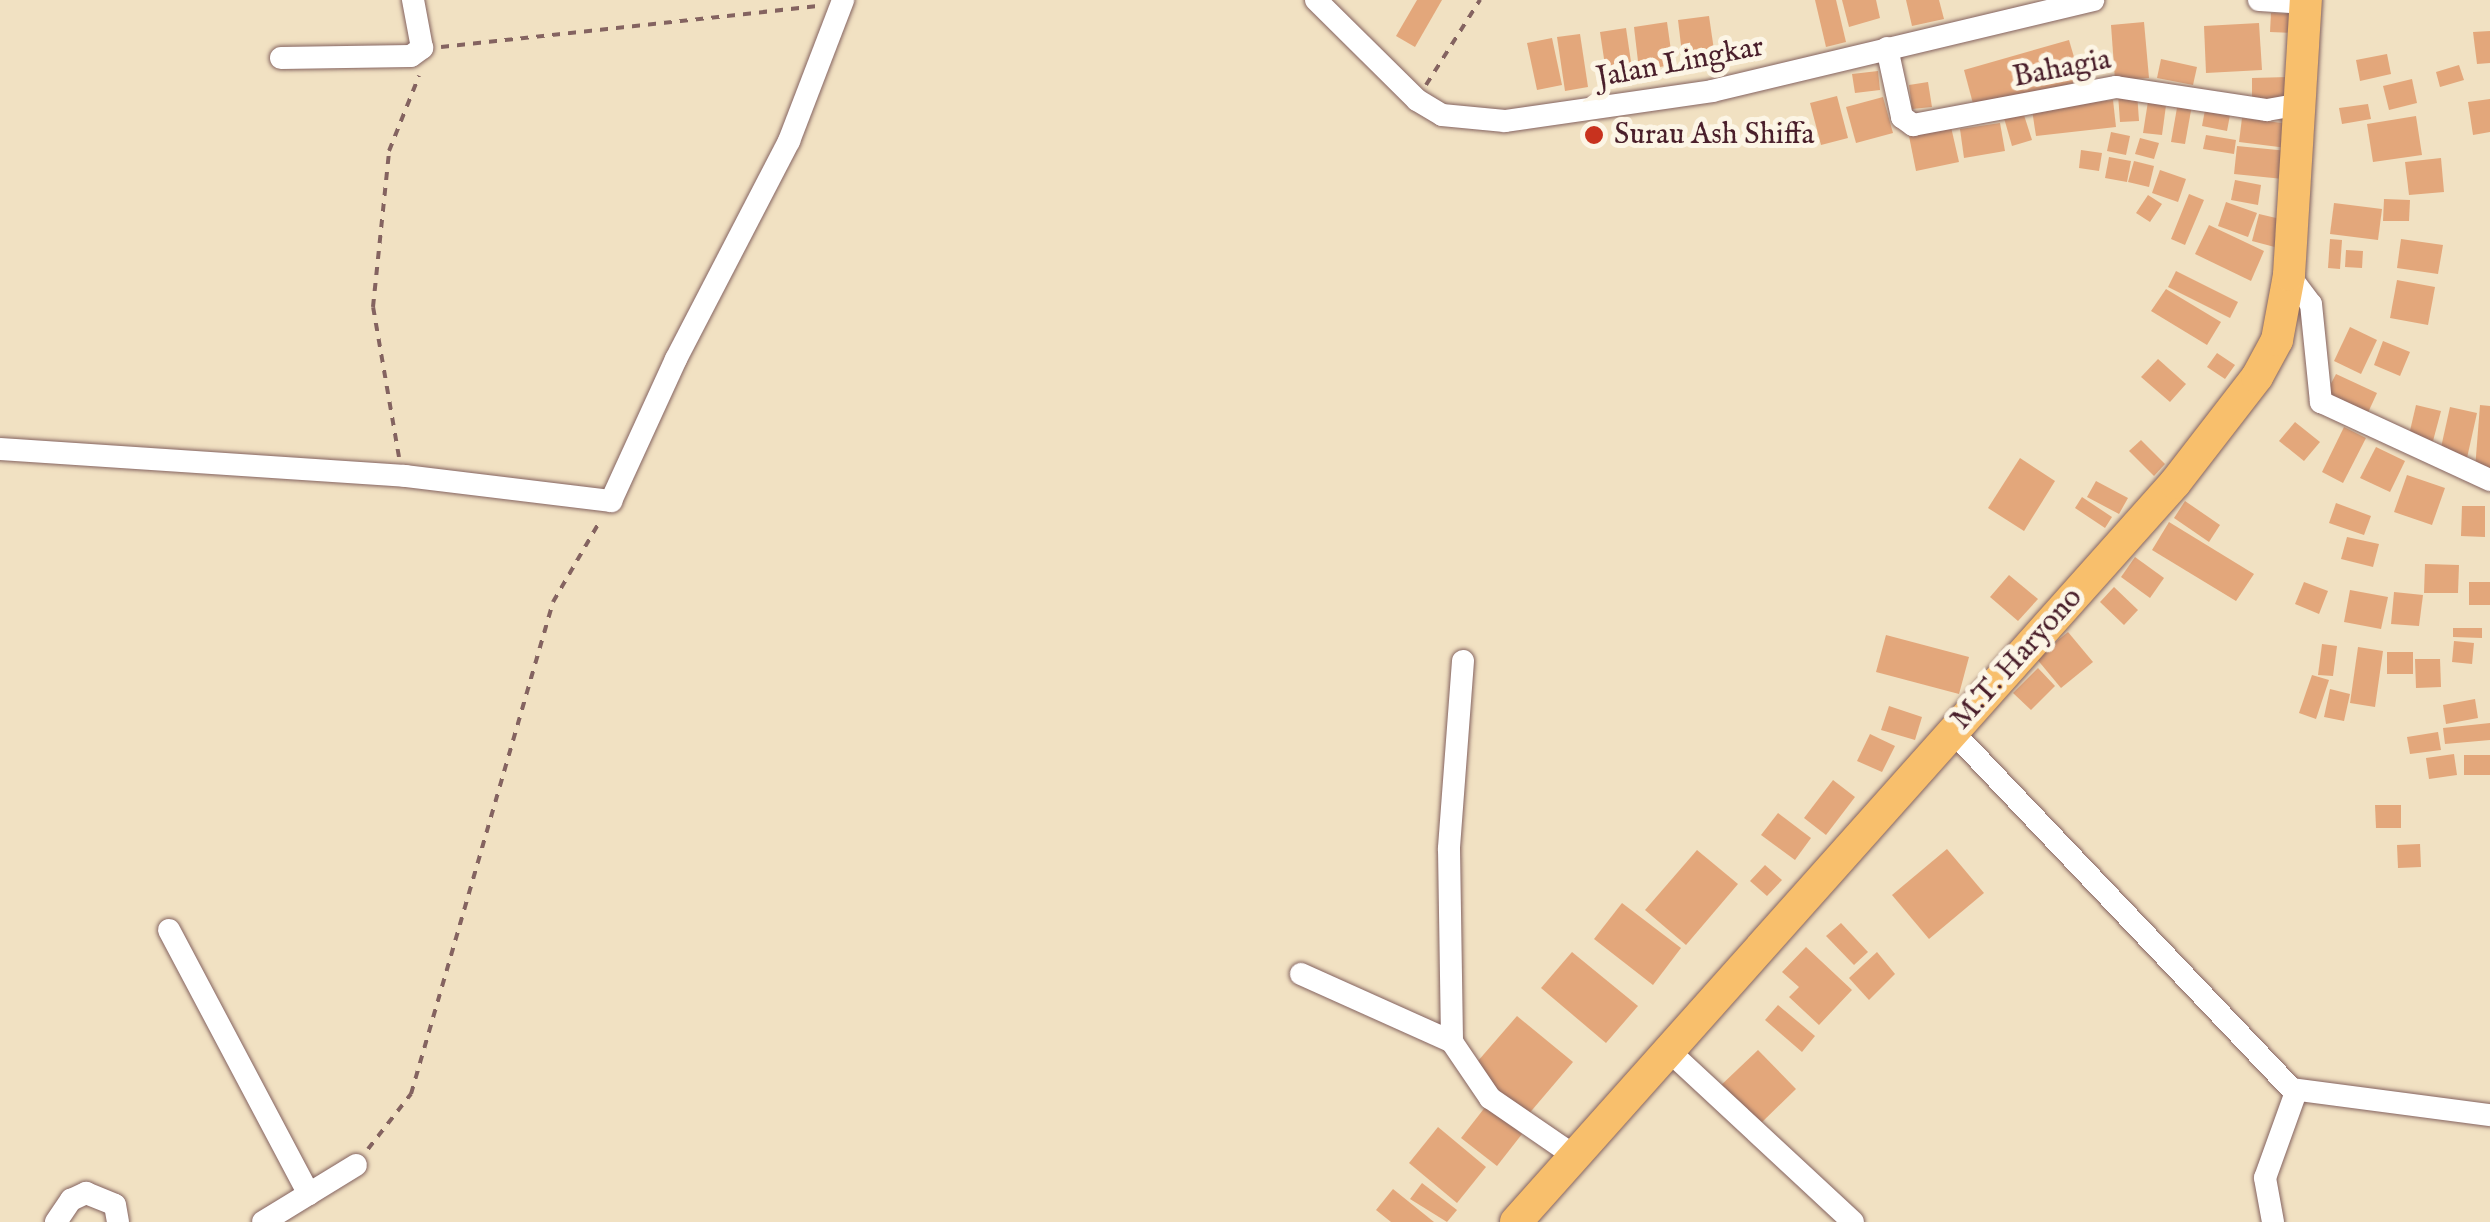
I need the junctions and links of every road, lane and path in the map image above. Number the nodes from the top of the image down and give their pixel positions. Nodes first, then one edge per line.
1 (413, 0) edge
2 (1316, 0) edge
3 (1480, 0) edge
4 (2093, 0) edge
5 (2260, 0) edge
6 (2312, 1) edge
7 (842, 2) edge
8 (426, 48) junction
9 (1887, 48) junction
10 (281, 58) dead end
11 (2302, 95) junction
12 (1417, 100) junction
13 (2289, 275) junction
14 (0, 449) edge
15 (405, 476) junction
16 (2490, 480) edge
17 (611, 501) junction
18 (1464, 661) dead end
19 (1952, 731) junction
20 (169, 930) dead end
21 (1301, 974) dead end
22 (1452, 1042) junction
23 (1669, 1051) junction
24 (2296, 1092) junction
25 (2490, 1114) edge
26 (1576, 1158) junction
27 (356, 1165) joint
28 (309, 1194) junction
29 (56, 1222) edge
30 (118, 1222) edge
31 (263, 1222) edge
32 (1516, 1222) edge
33 (1853, 1222) edge
34 (2272, 1222) edge

1 - 8 street
2 - 12 street, Jalan Lingkar
3 - 12 path
4 - 9 street, Jalan Lingkar
5 - 6 street
6 - 11 highway, M.T. Haryono
7 - 8 path
7 - 17 street
8 - 10 street
8 - 15 path
9 - 11 street, Bahagia
9 - 12 street, Jalan Lingkar
11 - 13 highway, M.T. Haryono
13 - 16 street
13 - 19 highway, M.T. Haryono
14 - 15 street
15 - 17 street
17 - 27 path
18 - 22 street
19 - 23 highway, M.T. Haryono
19 - 24 street
20 - 28 street
21 - 22 street
22 - 26 street
23 - 26 highway, M.T. Haryono
23 - 33 street
24 - 25 street
24 - 34 street
26 - 32 highway, M.T. Haryono
27 - 28 street
28 - 31 street
29 - 30 street

